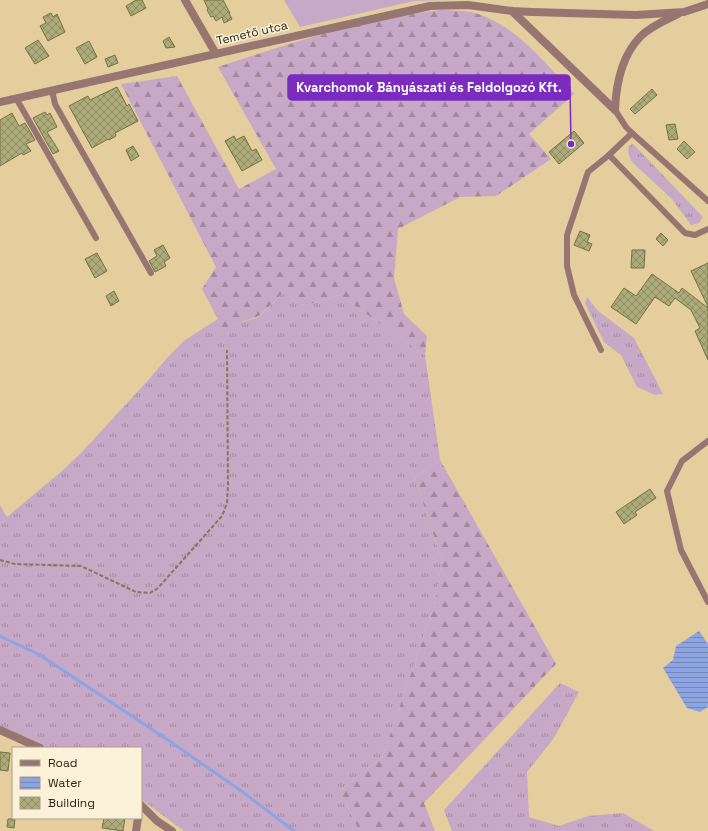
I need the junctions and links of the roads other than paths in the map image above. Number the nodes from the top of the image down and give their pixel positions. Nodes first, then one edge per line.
1 (185, 0) edge
2 (708, 4) edge
3 (512, 11) junction
4 (684, 12) junction
5 (216, 54) junction
6 (52, 90) junction
7 (16, 98) junction
8 (0, 102) edge
9 (615, 110) junction
10 (632, 133) junction
11 (609, 155) junction
12 (708, 201) edge
13 (708, 229) edge
14 (96, 238) dead end
15 (151, 273) dead end
16 (601, 350) dead end
17 (708, 441) edge
18 (708, 602) edge
19 (0, 730) edge
20 (38, 747) edge
21 (142, 806) edge
22 (138, 819) edge
23 (136, 831) edge
24 (172, 831) edge

1 - 5 street
2 - 4 street
3 - 4 street, Temető utca
3 - 5 street, Temető utca
3 - 9 street
4 - 9 street
5 - 6 street, Temető utca
6 - 7 street, Temető utca
6 - 15 lane
7 - 8 street, Temető utca
7 - 14 lane
9 - 10 lane
10 - 11 lane
10 - 12 lane
11 - 13 lane
11 - 16 lane
17 - 18 lane
19 - 20 street
21 - 24 street
22 - 23 street

